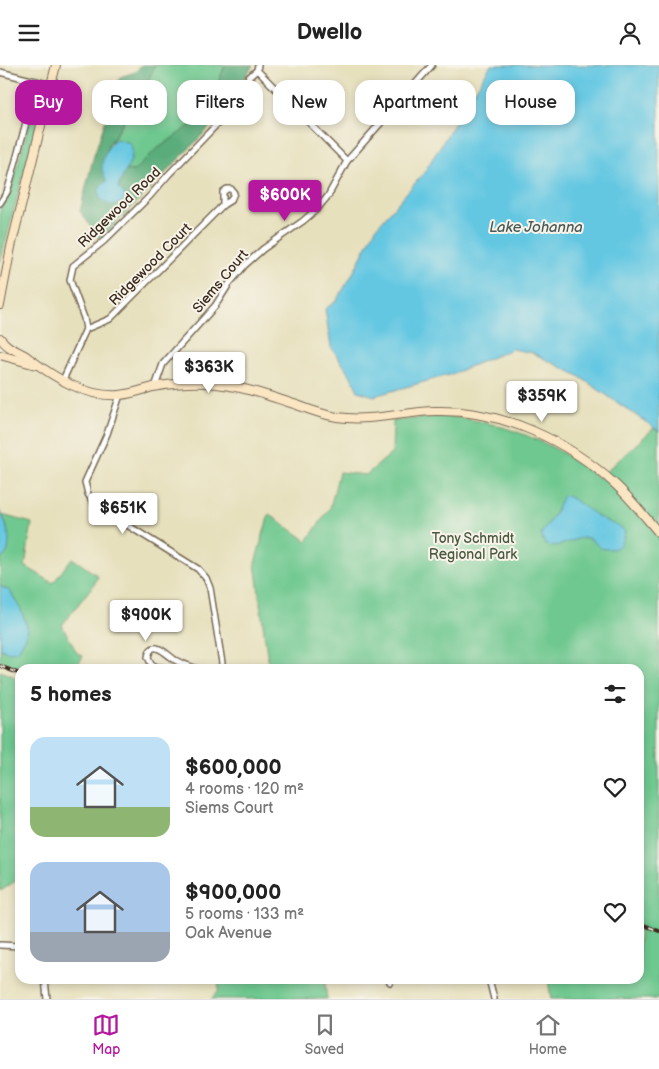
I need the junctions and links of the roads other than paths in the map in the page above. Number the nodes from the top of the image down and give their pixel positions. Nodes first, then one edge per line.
1 (56, 65) edge
2 (432, 65) edge
3 (257, 67) edge
4 (0, 72) edge
5 (33, 80) edge
6 (52, 80) edge
7 (25, 125) edge
8 (41, 125) edge
9 (347, 161) junction
10 (0, 203) edge
11 (223, 205) dead end
12 (0, 303) edge
13 (86, 329) junction
14 (0, 338) edge
15 (0, 355) edge
16 (40, 366) junction
17 (63, 380) junction
18 (156, 387) junction
19 (120, 395) junction
20 (659, 533) edge
21 (151, 664) edge
22 (185, 664) edge
23 (222, 664) edge
24 (0, 945) edge
25 (15, 946) edge
26 (46, 984) edge
27 (490, 984) edge
28 (47, 999) edge
29 (494, 999) edge

1 - 6 street
2 - 9 street, Siems Court
3 - 9 street
3 - 13 street, Ridgewood Road
4 - 5 street
7 - 10 street
8 - 12 street
9 - 18 street, Siems Court
11 - 13 street, Ridgewood Court
13 - 17 street
14 - 16 street
15 - 16 street
16 - 17 street
17 - 19 street
18 - 19 street
18 - 20 street
19 - 23 street
21 - 22 street
24 - 25 street
26 - 28 street
27 - 29 street

